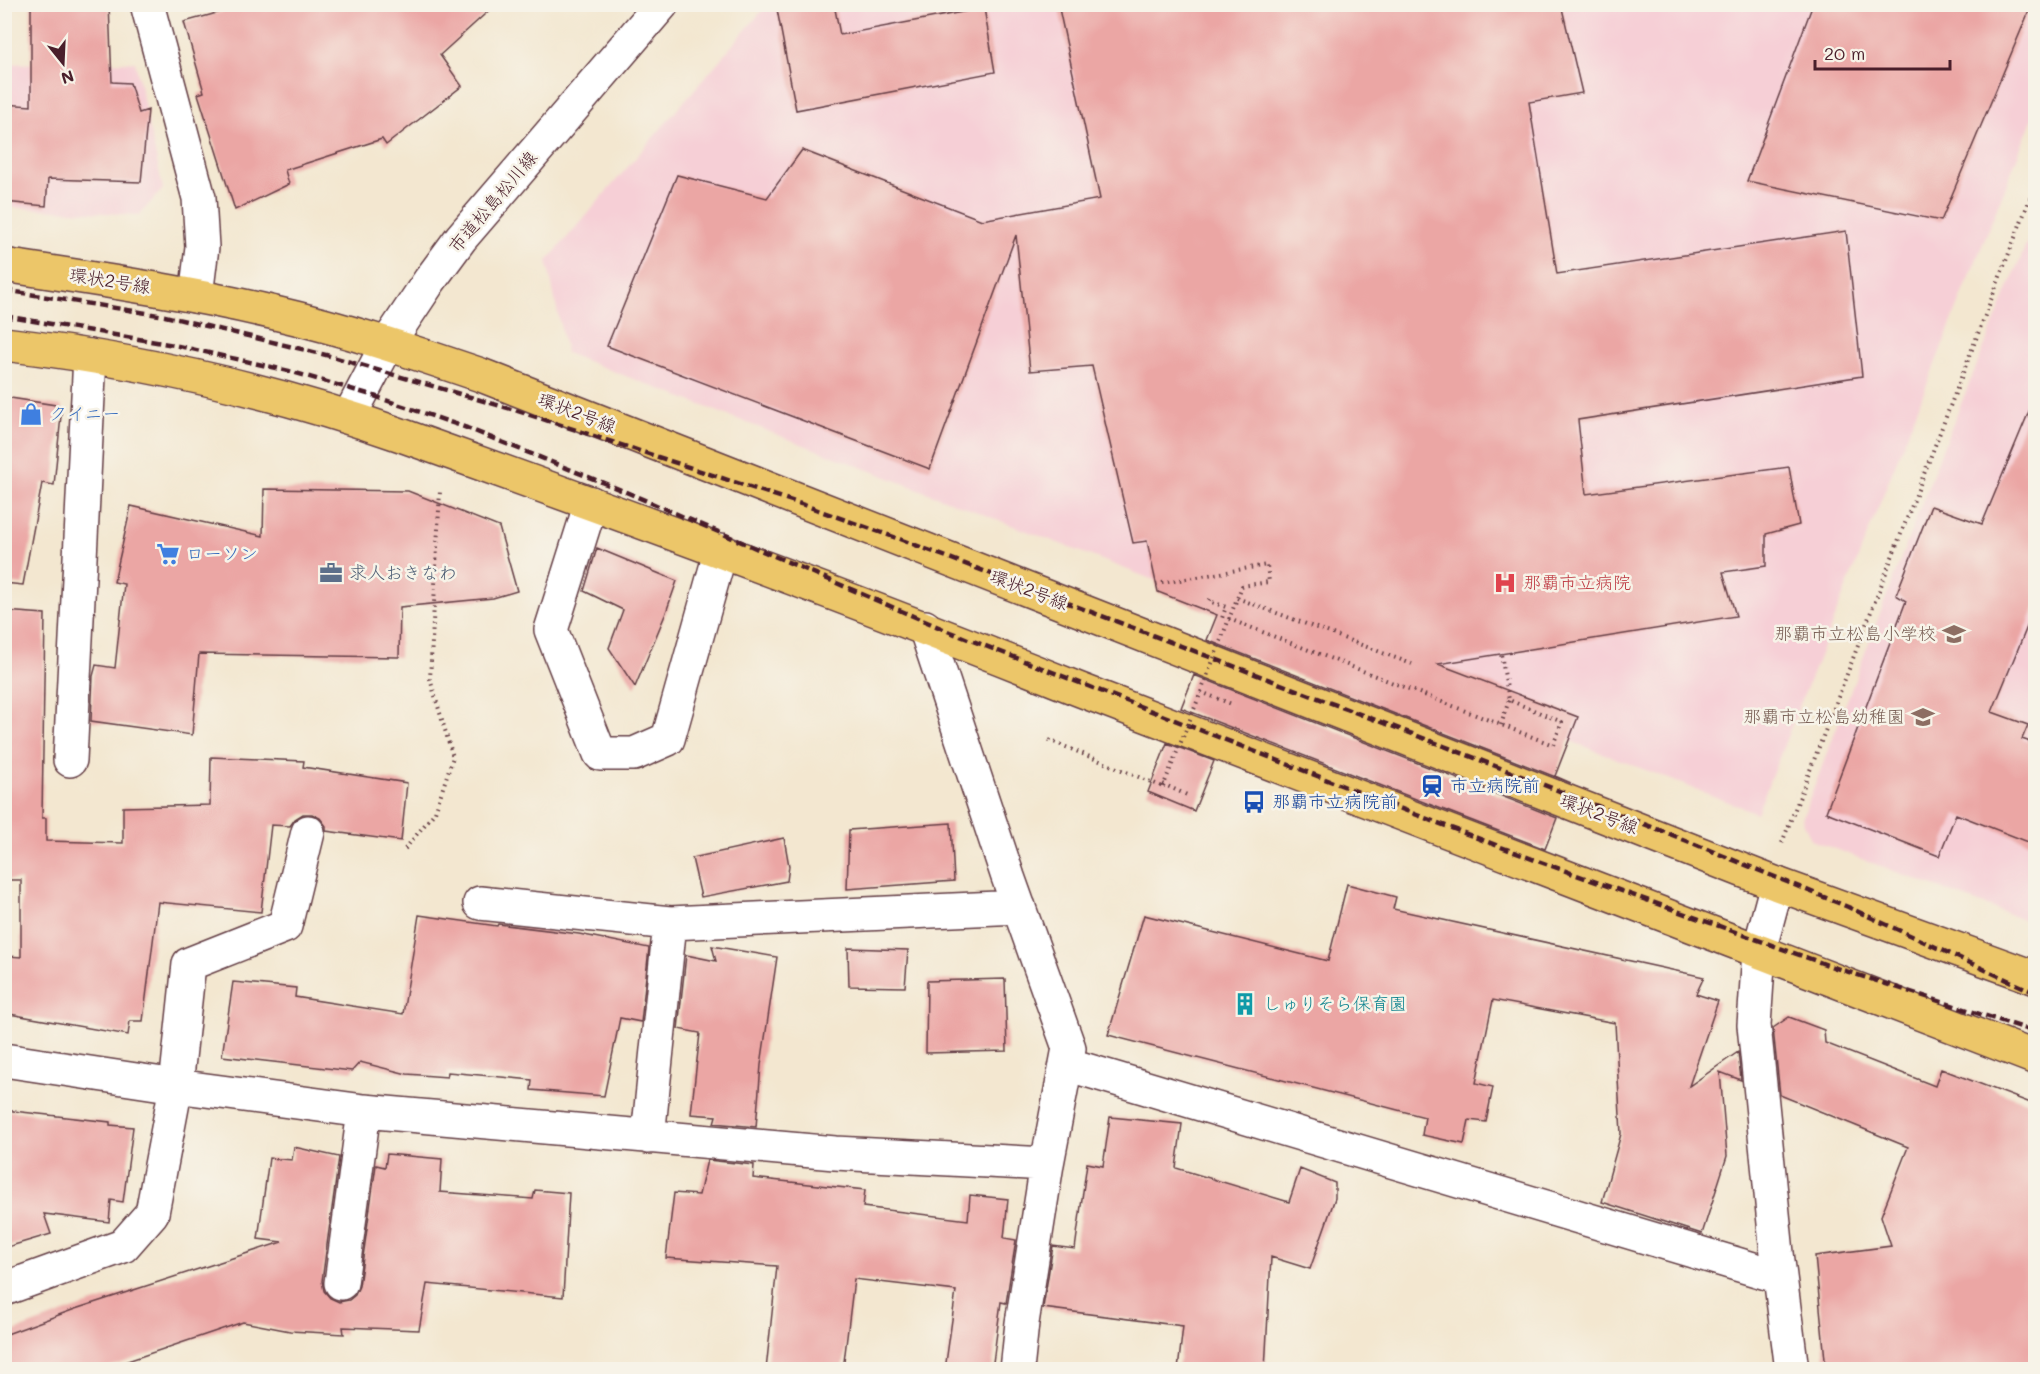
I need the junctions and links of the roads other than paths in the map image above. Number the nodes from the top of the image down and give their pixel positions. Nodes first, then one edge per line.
1 (147, 4) edge
2 (662, 4) edge
3 (4, 265) edge
4 (196, 296) junction
5 (388, 343) junction
6 (4, 344) edge
7 (90, 356) junction
8 (350, 417) junction
9 (591, 503) junction
10 (721, 550) junction
11 (925, 627) junction
12 (70, 760) dead end
13 (308, 832) dead end
14 (1772, 882) junction
15 (480, 903) dead end
16 (1018, 907) junction
17 (669, 924) junction
18 (1759, 951) junction
19 (2036, 978) edge
20 (2036, 1058) edge
21 (4, 1060) edge
22 (1066, 1064) junction
23 (176, 1086) junction
24 (363, 1112) junction
25 (648, 1137) junction
26 (1047, 1164) junction
27 (1780, 1277) junction
28 (341, 1283) dead end
29 (4, 1289) edge
30 (1017, 1370) edge
31 (1792, 1370) edge

1 - 4 street
2 - 5 street, 市道松島松川線
3 - 4 main road, 環状2号線
4 - 5 main road, 環状2号線
5 - 8 street, 市道松島松川線
5 - 14 main road, 環状2号線
6 - 7 main road
7 - 8 main road
7 - 12 street
8 - 9 main road
9 - 10 main road
9 - 10 street
10 - 11 main road
11 - 16 street
11 - 18 main road
13 - 23 street
14 - 18 street
14 - 19 main road, 環状2号線
15 - 17 street
16 - 17 street
16 - 22 street
17 - 25 street
18 - 20 main road
18 - 27 street
21 - 23 street
22 - 26 street
22 - 27 street
23 - 24 street
23 - 29 street
24 - 25 street
24 - 28 street
25 - 26 street
26 - 30 street
27 - 31 street

